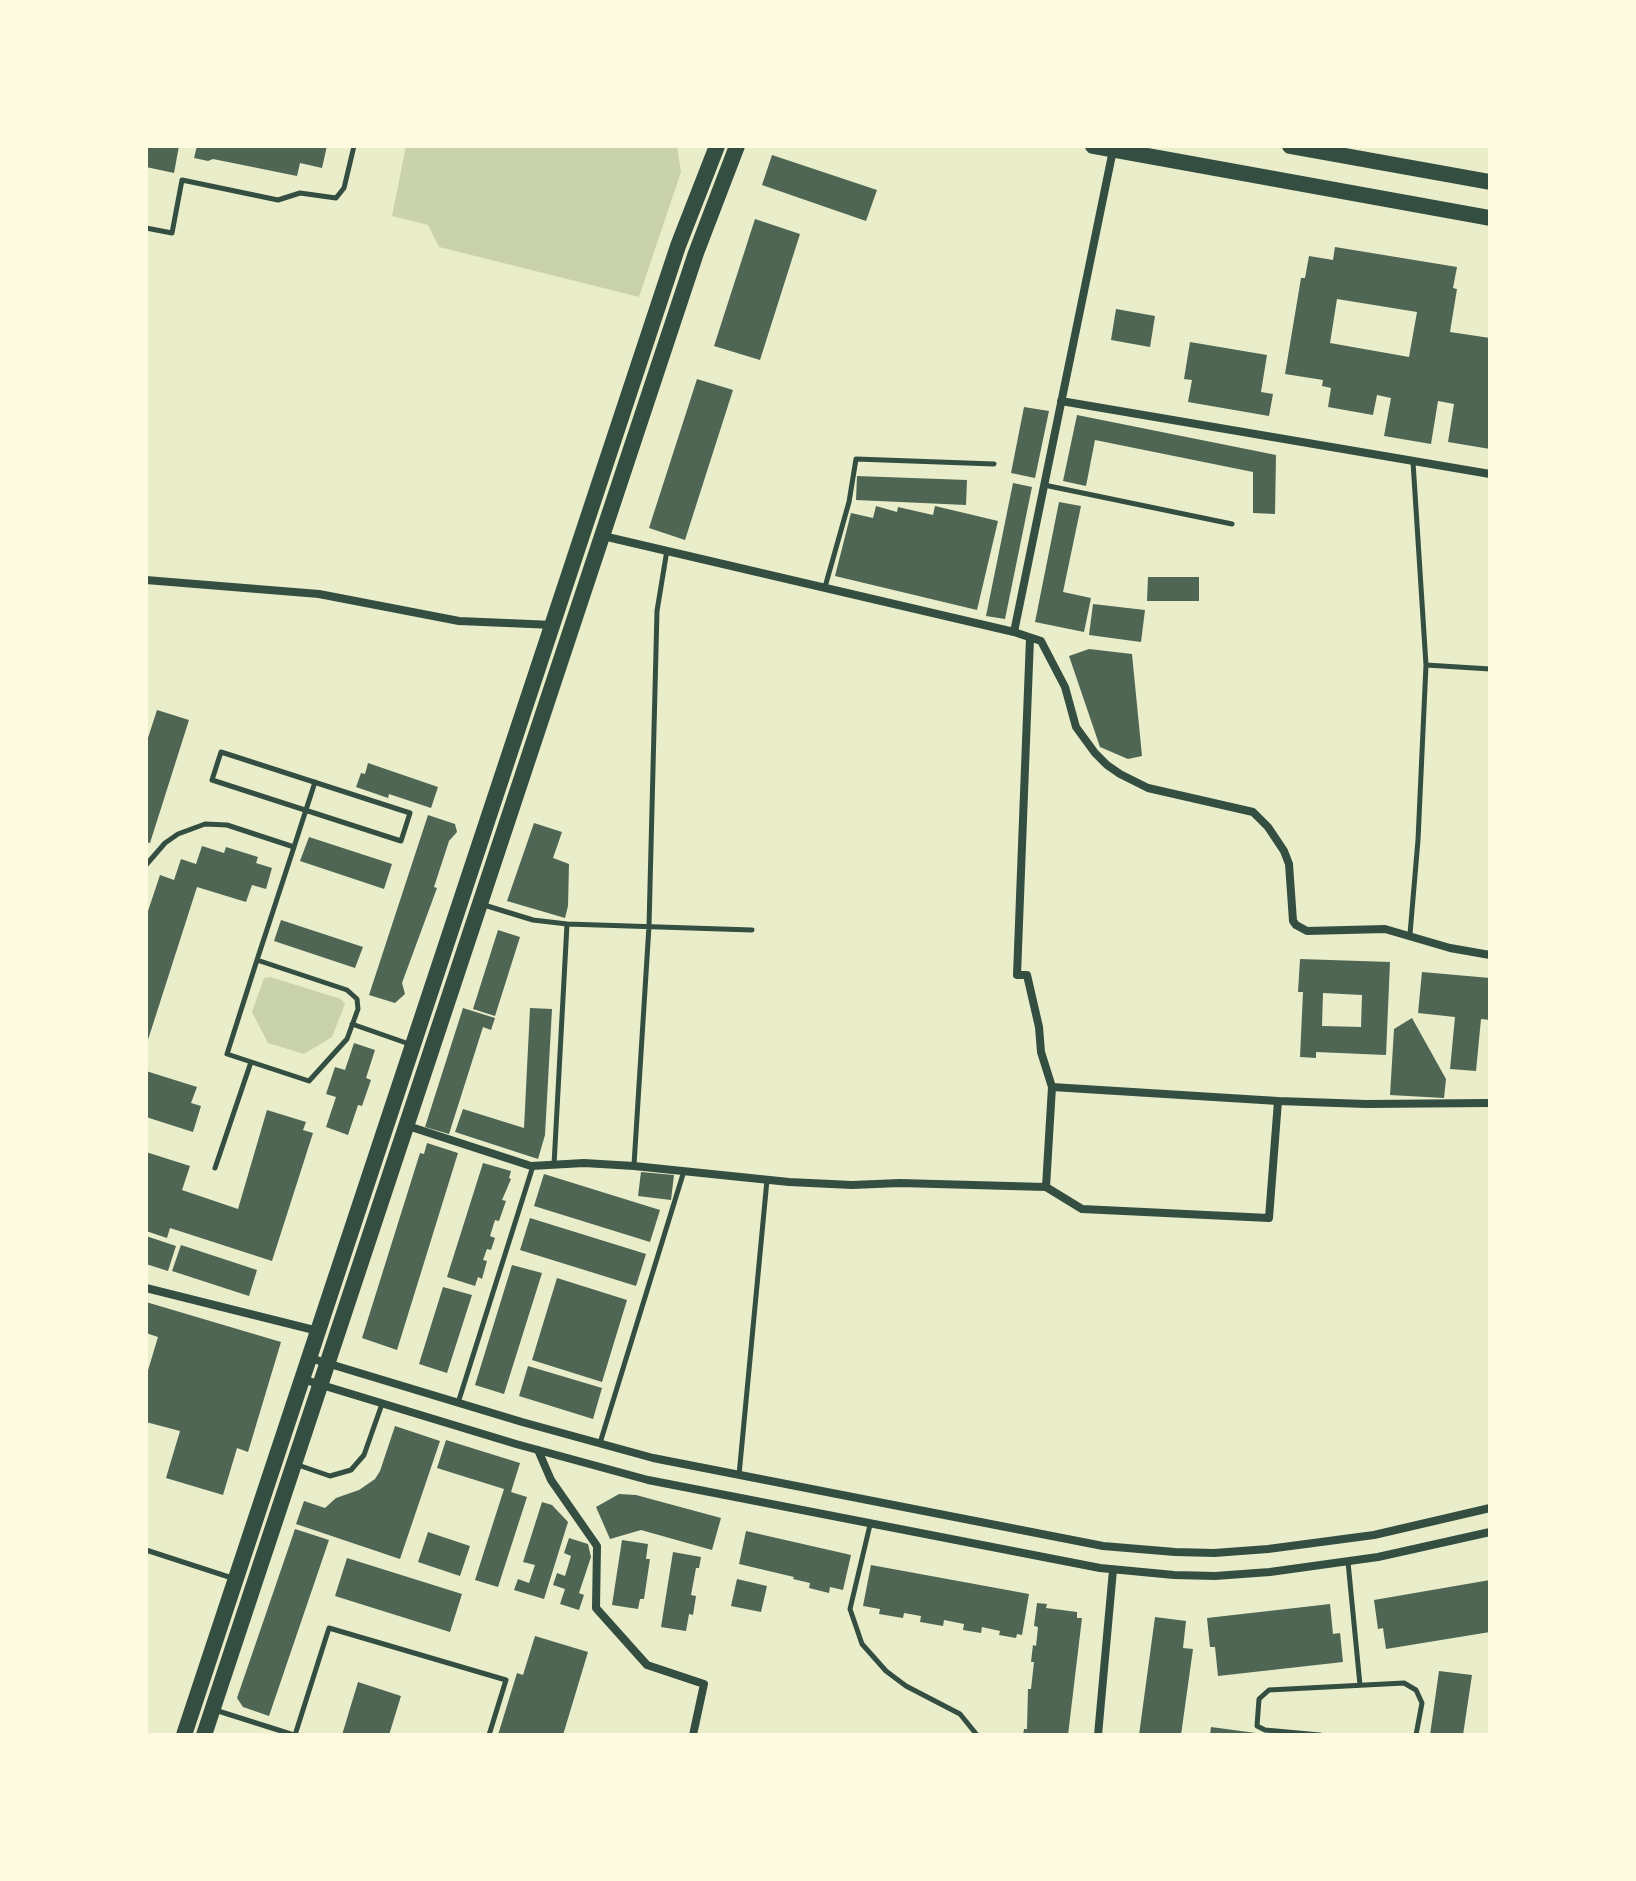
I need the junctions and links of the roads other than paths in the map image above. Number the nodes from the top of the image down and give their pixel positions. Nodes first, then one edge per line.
1 (354, 146) edge
2 (717, 146) edge
3 (737, 146) edge
4 (1093, 146) edge
5 (1290, 146) edge
6 (1113, 150) junction
7 (1490, 182) edge
8 (1490, 218) edge
9 (146, 228) edge
10 (1061, 401) junction
11 (1413, 461) junction
12 (994, 464) dead end
13 (1490, 474) edge
14 (1044, 485) junction
15 (1232, 524) dead end
16 (603, 536) junction
17 (667, 550) junction
18 (146, 580) edge
19 (825, 587) junction
20 (554, 625) junction
21 (1014, 632) junction
22 (1030, 638) junction
23 (1426, 665) junction
24 (1490, 669) edge
25 (315, 782) junction
26 (306, 810) junction
27 (294, 847) junction
28 (146, 865) edge
29 (481, 904) junction
30 (567, 924) junction
31 (649, 926) junction
32 (752, 930) dead end
33 (1410, 934) junction
34 (1490, 955) edge
35 (257, 960) junction
36 (352, 1024) junction
37 (414, 1046) junction
38 (251, 1062) junction
39 (1052, 1087) junction
40 (1278, 1101) junction
41 (1490, 1103) edge
42 (408, 1126) junction
43 (533, 1165) junction
44 (554, 1165) junction
45 (634, 1166) junction
46 (215, 1168) dead end
47 (685, 1170) junction
48 (767, 1179) junction
49 (1046, 1187) junction
50 (146, 1288) edge
51 (319, 1331) junction
52 (310, 1358) junction
53 (327, 1363) junction
54 (302, 1379) junction
55 (320, 1385) junction
56 (458, 1403) junction
57 (382, 1404) junction
58 (600, 1443) junction
59 (538, 1450) junction
60 (294, 1464) junction
61 (739, 1475) junction
62 (1490, 1508) edge
63 (870, 1525) junction
64 (1490, 1532) edge
65 (146, 1550) edge
66 (1348, 1562) junction
67 (1113, 1570) junction
68 (235, 1579) junction
69 (1360, 1685) junction
70 (212, 1710) junction
71 (184, 1735) edge
72 (204, 1735) edge
73 (295, 1735) edge
74 (489, 1735) edge
75 (693, 1735) edge
76 (977, 1735) edge
77 (1098, 1735) edge
78 (1320, 1735) edge
79 (1416, 1735) edge

1 - 9 lane
2 - 20 main road
3 - 16 main road
4 - 6 main road
5 - 7 main road
6 - 8 main road
6 - 10 street
10 - 11 street
10 - 14 street
11 - 13 street
11 - 23 lane
12 - 19 lane
14 - 15 lane
14 - 21 street
16 - 17 street
16 - 29 main road
17 - 19 street
17 - 31 lane
18 - 20 street
19 - 21 street
20 - 37 main road
21 - 22 street
22 - 33 street
22 - 39 street
23 - 24 lane
23 - 33 lane
25 - 26 lane
25 - 26 lane
25 - 26 lane
26 - 27 lane
27 - 28 lane
27 - 35 lane
29 - 30 lane
29 - 42 main road
30 - 31 lane
30 - 44 lane
31 - 32 lane
31 - 45 lane
33 - 34 street
35 - 36 lane
35 - 38 lane
36 - 37 lane
36 - 38 lane
37 - 51 main road
38 - 46 lane
39 - 40 street
39 - 49 street
40 - 41 street
40 - 49 street
42 - 43 street
42 - 53 main road
43 - 44 street
43 - 56 lane
44 - 45 street
45 - 47 street
47 - 48 street
47 - 58 lane
48 - 49 street
48 - 61 lane
50 - 51 street
51 - 52 main road
52 - 53 street
52 - 54 main road
53 - 55 main road
53 - 56 street
54 - 55 street
54 - 68 main road
55 - 57 street
55 - 60 main road
56 - 58 street
57 - 59 street
57 - 60 lane
58 - 61 street
59 - 63 street
59 - 75 street
60 - 70 main road
61 - 62 street
63 - 67 street
63 - 76 lane
64 - 66 street
65 - 68 lane
66 - 67 street
66 - 69 lane
67 - 77 street
68 - 71 main road
69 - 78 lane
69 - 79 lane
70 - 72 main road
70 - 73 lane
73 - 74 lane

